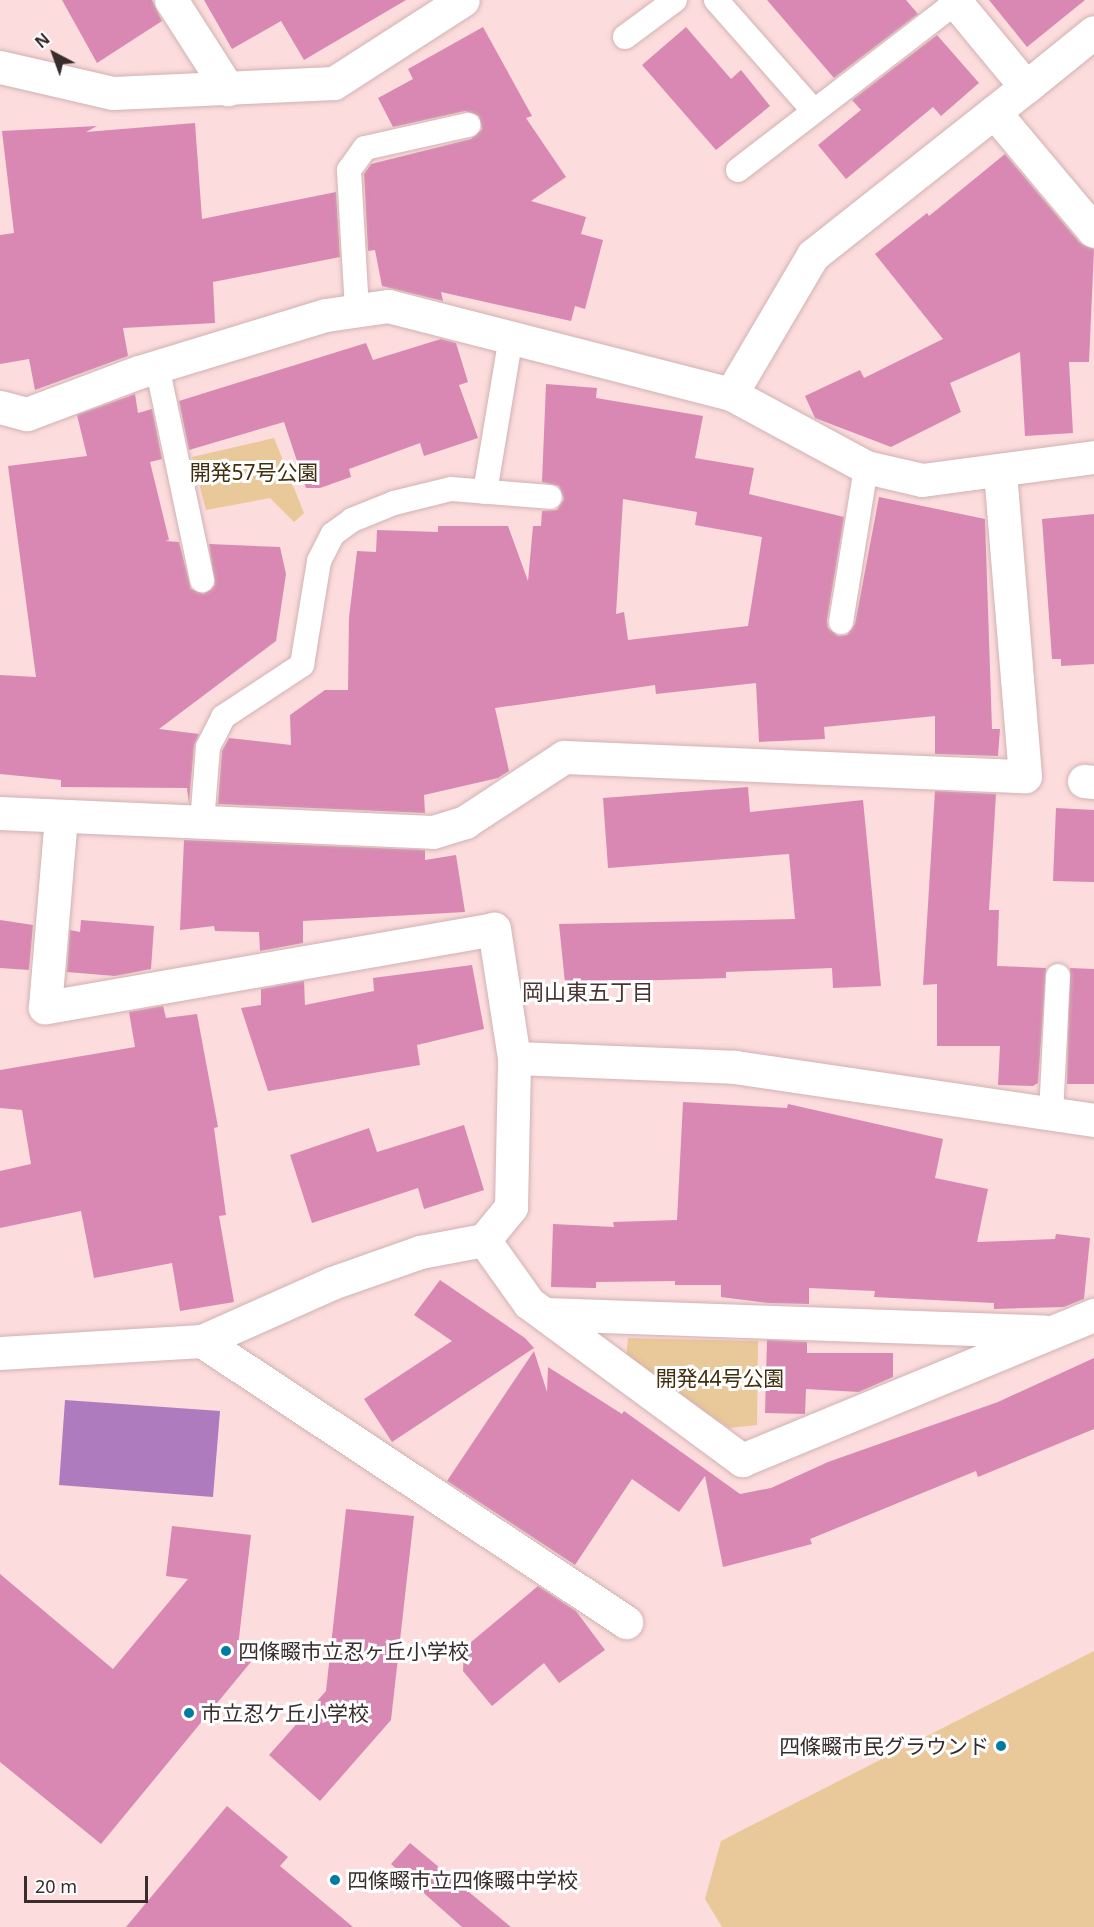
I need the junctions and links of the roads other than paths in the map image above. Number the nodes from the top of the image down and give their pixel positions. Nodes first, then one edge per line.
1 (171, 0) edge
2 (463, 0) edge
3 (675, 0) edge
4 (716, 0) edge
5 (955, 1) edge
6 (1094, 32) edge
7 (625, 38) dead end
8 (0, 68) edge
9 (1026, 87) junction
10 (228, 90) junction
11 (814, 111) junction
12 (993, 112) junction
13 (468, 125) dead end
14 (738, 170) dead end
15 (1094, 231) edge
16 (357, 310) junction
17 (511, 338) junction
18 (157, 366) junction
19 (731, 394) junction
20 (0, 407) edge
21 (1094, 457) edge
22 (866, 467) junction
23 (1000, 470) junction
24 (485, 492) junction
25 (550, 497) dead end
26 (202, 580) dead end
27 (841, 622) dead end
28 (0, 813) edge
29 (61, 817) junction
30 (202, 823) junction
31 (1058, 976) dead end
32 (514, 1058) junction
33 (1051, 1113) junction
34 (1094, 1120) edge
35 (484, 1240) junction
36 (545, 1314) junction
37 (1094, 1315) edge
38 (1054, 1331) junction
39 (202, 1341) junction
40 (0, 1353) edge
41 (626, 1622) dead end

1 - 10 street
2 - 10 street
3 - 7 lane
4 - 11 lane
5 - 9 street
5 - 11 lane
6 - 9 street
8 - 10 street
9 - 12 street
11 - 14 lane
12 - 15 street
12 - 19 street
13 - 16 lane
16 - 17 street
16 - 18 street
17 - 19 street
17 - 24 lane
18 - 20 street
18 - 26 lane
19 - 22 street
21 - 23 street
22 - 23 street
22 - 27 lane
23 - 30 street
24 - 25 lane
24 - 30 lane
28 - 29 street
29 - 30 street
29 - 32 street
31 - 33 lane
32 - 33 street
32 - 35 street
33 - 34 street
35 - 36 street
35 - 39 street
36 - 38 street
36 - 38 street
37 - 38 street
39 - 40 street
39 - 41 street

